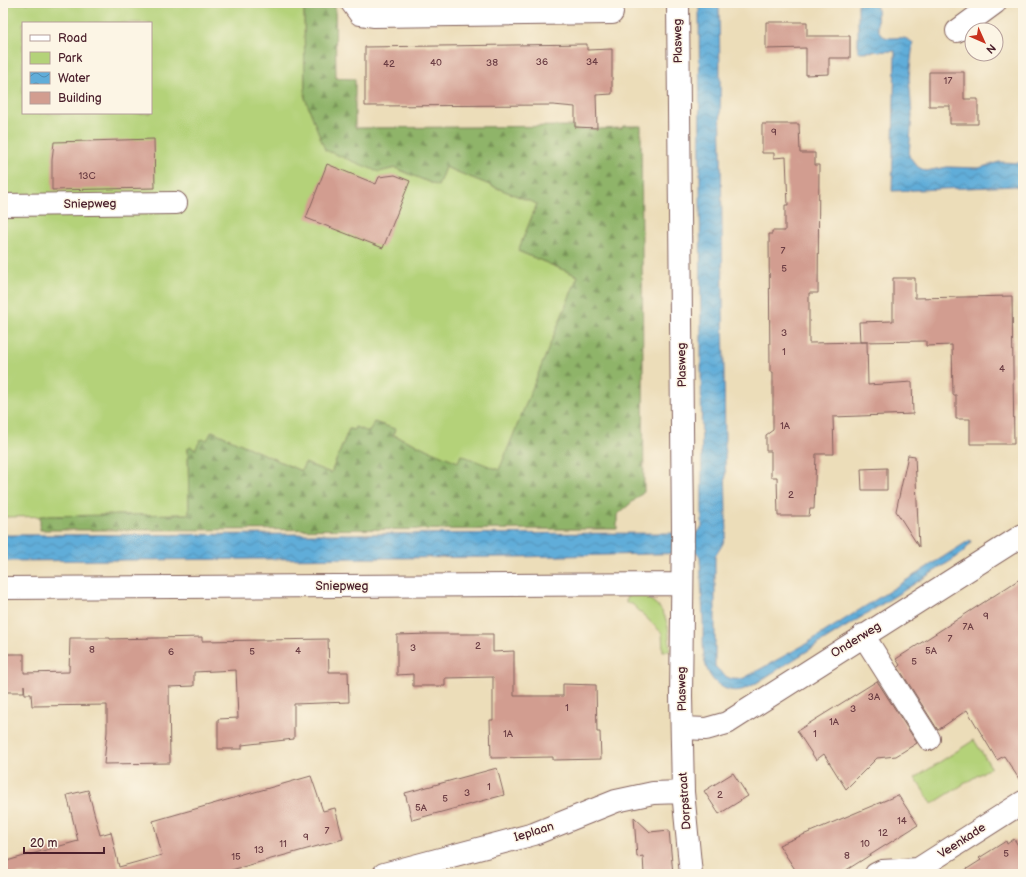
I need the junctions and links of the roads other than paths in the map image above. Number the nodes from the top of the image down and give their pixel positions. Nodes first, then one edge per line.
1 (352, 3) edge
2 (678, 3) edge
3 (995, 3) edge
4 (612, 13) dead end
5 (957, 31) dead end
6 (176, 203) dead end
7 (3, 204) edge
8 (1023, 534) edge
9 (682, 584) junction
10 (3, 588) edge
11 (863, 635) junction
12 (683, 728) junction
13 (930, 738) dead end
14 (683, 792) junction
15 (1023, 802) edge
16 (919, 872) edge
17 (384, 874) edge
18 (691, 874) edge
19 (876, 874) edge

1 - 4 street
2 - 9 street, Plasweg
3 - 5 street
6 - 7 street, Sniepweg
8 - 11 street, Onderweg
9 - 10 street, Sniepweg
9 - 12 street, Plasweg
11 - 12 street, Onderweg
11 - 13 street
12 - 14 street, Dorpstraat
14 - 17 street, Ieplaan
14 - 18 street, Dorpstraat
15 - 16 street, Veenkade
16 - 19 street, Veenkade

